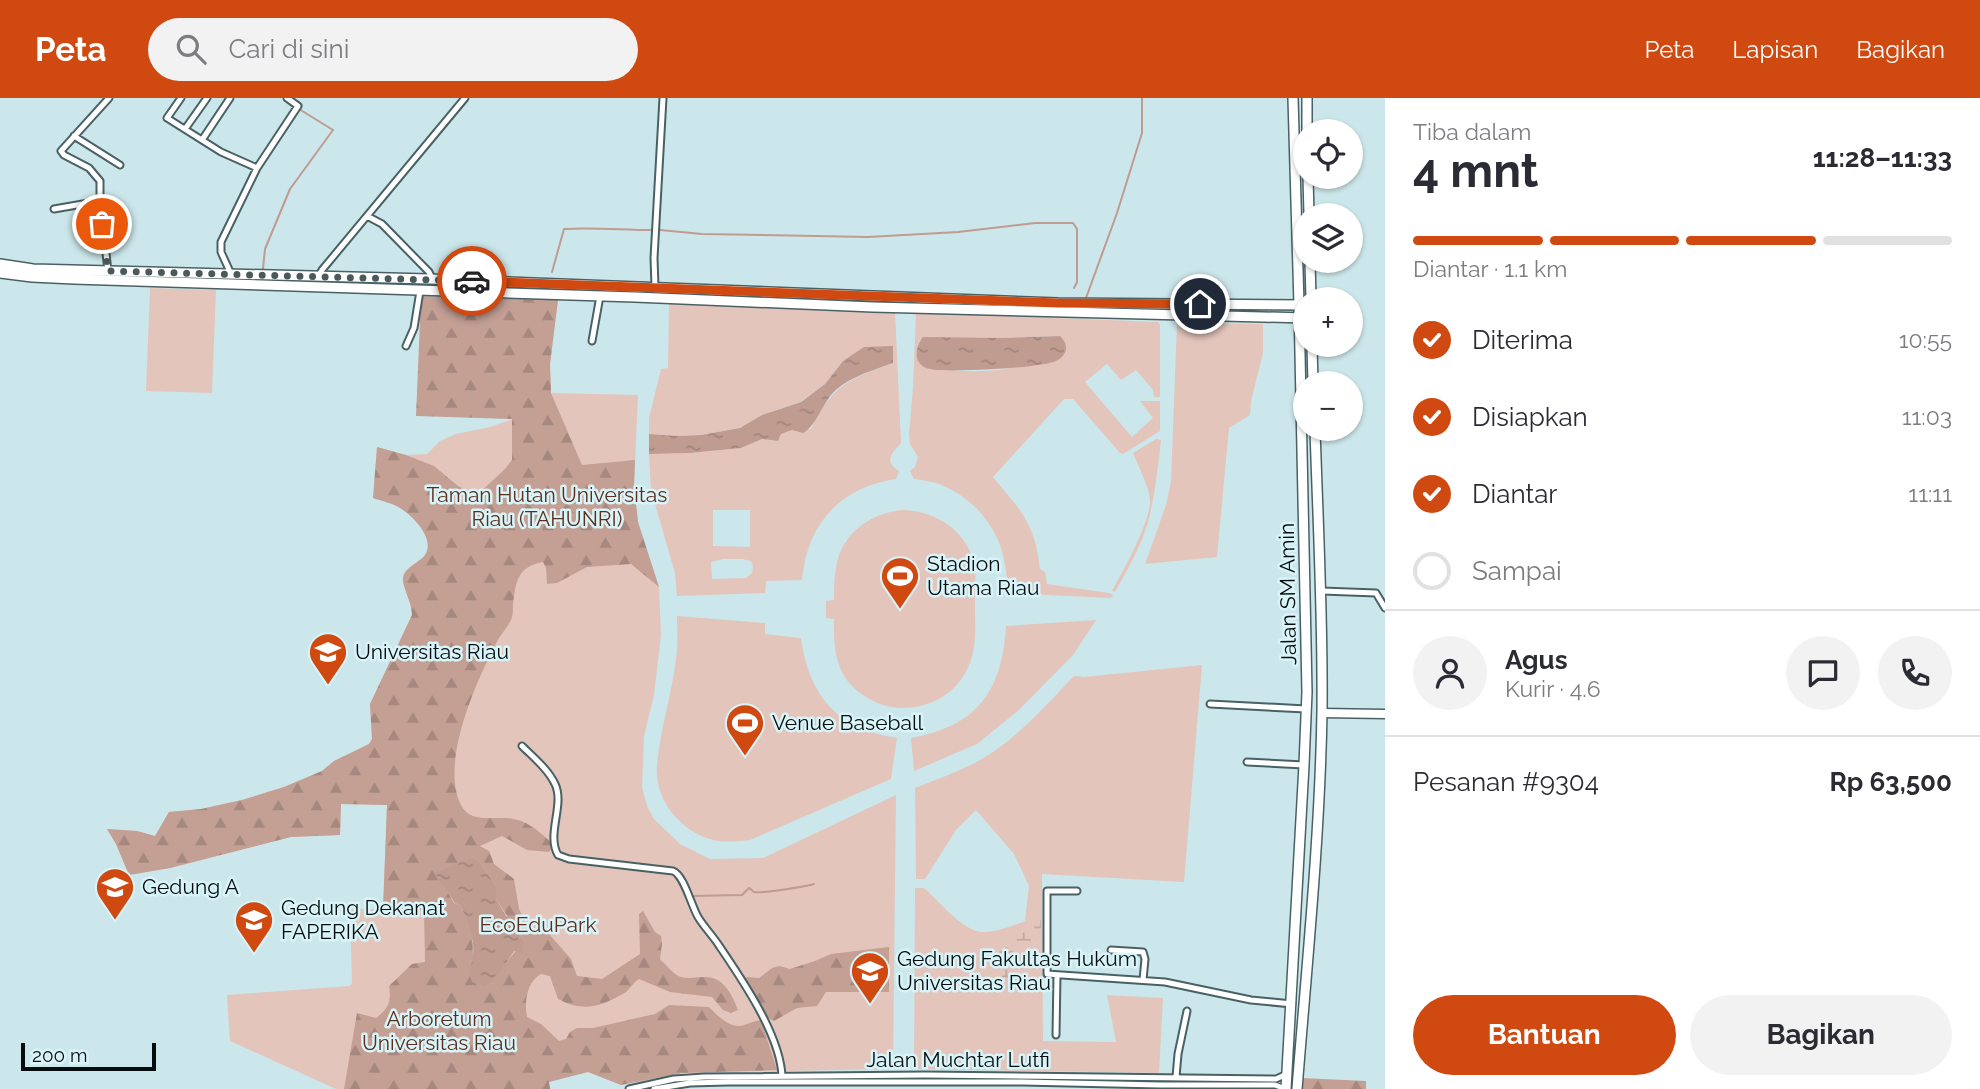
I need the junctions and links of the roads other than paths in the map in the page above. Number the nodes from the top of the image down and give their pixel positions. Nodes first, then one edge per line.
1 (108, 98) edge
2 (181, 98) edge
3 (207, 98) edge
4 (230, 98) edge
5 (287, 98) edge
6 (465, 98) edge
7 (663, 98) edge
8 (1293, 98) edge
9 (1307, 98) edge
10 (1307, 119) edge
11 (185, 130) junction
12 (74, 136) junction
13 (202, 140) junction
14 (120, 165) dead end
15 (257, 168) junction
16 (100, 201) junction
17 (1299, 203) edge
18 (54, 209) dead end
19 (367, 216) junction
20 (0, 264) edge
21 (108, 271) junction
22 (0, 272) edge
23 (231, 274) junction
24 (318, 277) junction
25 (433, 280) junction
26 (420, 291) junction
27 (656, 293) junction
28 (600, 296) junction
29 (1293, 305) edge
30 (1293, 317) edge
31 (592, 341) dead end
32 (406, 346) dead end
33 (1303, 357) edge
34 (1316, 441) edge
35 (1322, 594) junction
36 (1306, 599) junction
37 (1385, 608) edge
38 (1210, 704) dead end
39 (1306, 709) junction
40 (1322, 713) junction
41 (1385, 714) edge
42 (522, 746) dead end
43 (1247, 762) dead end
44 (1304, 765) junction
45 (1077, 891) dead end
46 (1111, 950) dead end
47 (1057, 975) junction
48 (1143, 980) junction
49 (1292, 1004) junction
50 (1187, 1011) dead end
51 (1056, 1035) dead end
52 (1287, 1074) junction
53 (782, 1076) junction
54 (1161, 1077) junction
55 (1176, 1077) junction
56 (1159, 1087) edge
57 (1173, 1087) edge
58 (629, 1089) edge
59 (654, 1089) edge
60 (1286, 1089) edge
61 (1297, 1089) edge

1 - 12 street
2 - 11 street
3 - 11 street
4 - 13 street
5 - 15 street
6 - 19 street
7 - 27 street
8 - 17 main road, Jalan SM Amin
9 - 10 main road
11 - 13 street
12 - 14 street
12 - 16 street
13 - 15 street
15 - 23 street
16 - 18 street
16 - 21 street
19 - 24 street
19 - 25 street
20 - 21 main road
21 - 23 main road
22 - 26 main road
23 - 24 main road
24 - 25 main road
25 - 27 main road
26 - 28 main road
26 - 32 street
27 - 28 main road
27 - 29 main road
27 - 30 main road
28 - 31 street
33 - 36 main road, Jalan SM Amin
34 - 35 main road, Jalan SM Amin
35 - 36 main road
35 - 37 street
35 - 40 main road, Jalan SM Amin
36 - 39 main road, Jalan SM Amin
38 - 39 street
39 - 44 main road, Jalan SM Amin
40 - 41 main road
40 - 61 main road, Jalan SM Amin
42 - 53 street
43 - 44 street
44 - 49 main road, Jalan SM Amin
45 - 47 street
46 - 48 street
47 - 48 street
47 - 51 street
48 - 49 street
49 - 52 main road, Jalan SM Amin
50 - 55 street
52 - 55 street, Jalan Muchtar Lutfi
52 - 60 main road, Jalan SM Amin
53 - 54 street, Jalan Muchtar Lutfi
53 - 58 street, Jalan Muchtar Lutfi
54 - 55 street, Jalan Muchtar Lutfi
54 - 56 street
56 - 57 street, Jalan Muchtar Lutfi
56 - 59 street, Jalan Muchtar Lutfi
57 - 60 street, Jalan Muchtar Lutfi

